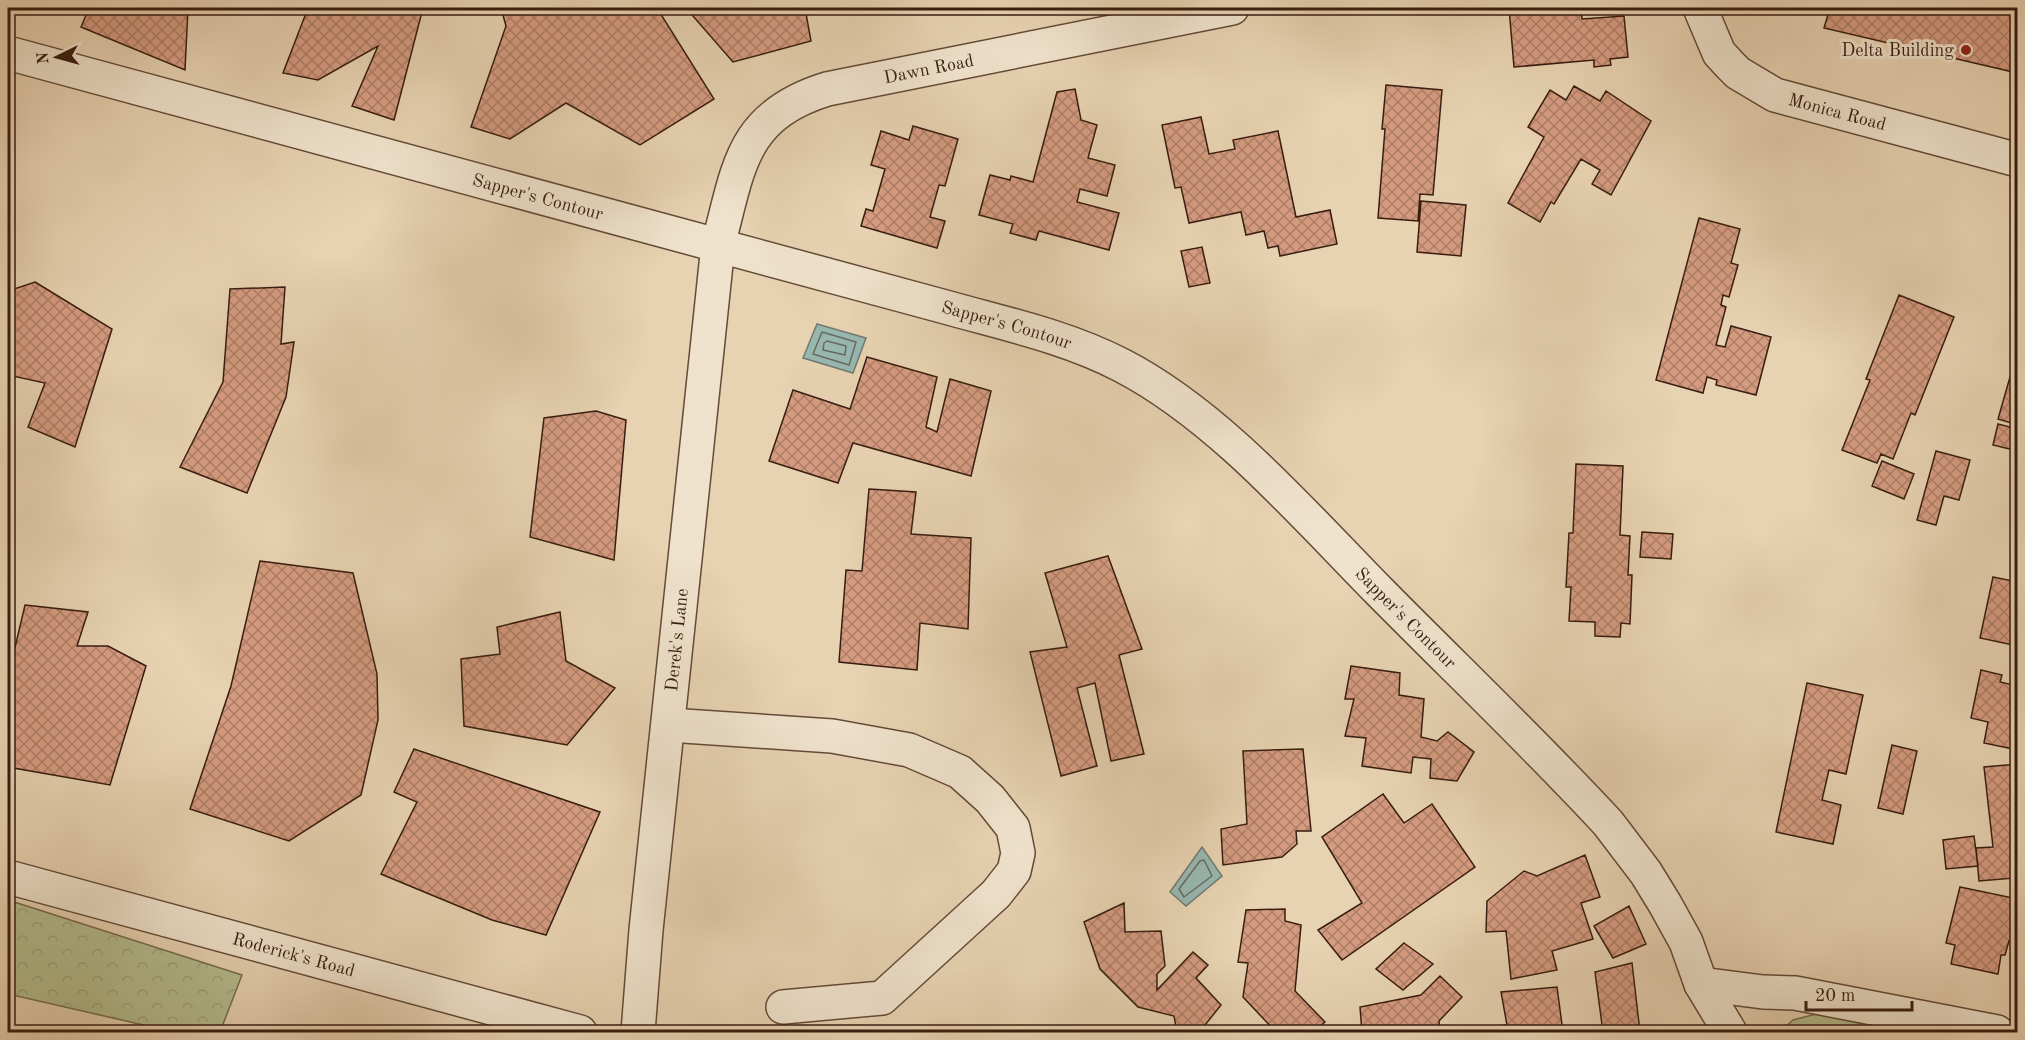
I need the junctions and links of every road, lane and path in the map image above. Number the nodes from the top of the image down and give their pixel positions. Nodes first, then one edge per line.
1 (1232, 8) edge
2 (1700, 8) edge
3 (8, 53) edge
4 (2018, 160) edge
5 (718, 245) junction
6 (669, 725) junction
7 (8, 877) edge
8 (1701, 984) junction
9 (783, 1007) dead end
10 (580, 1032) edge
11 (638, 1032) edge
12 (1730, 1032) edge
13 (1996, 1032) edge

1 - 5 street, Dawn Road
2 - 4 street, Monica Road
3 - 5 street, Sapper's Contour
5 - 6 street, Derek's Lane
5 - 8 street, Sapper's Contour
6 - 9 street
6 - 11 street, Derek's Lane
7 - 10 street, Roderick's Road
8 - 12 street, Sapper's Contour
8 - 13 street

